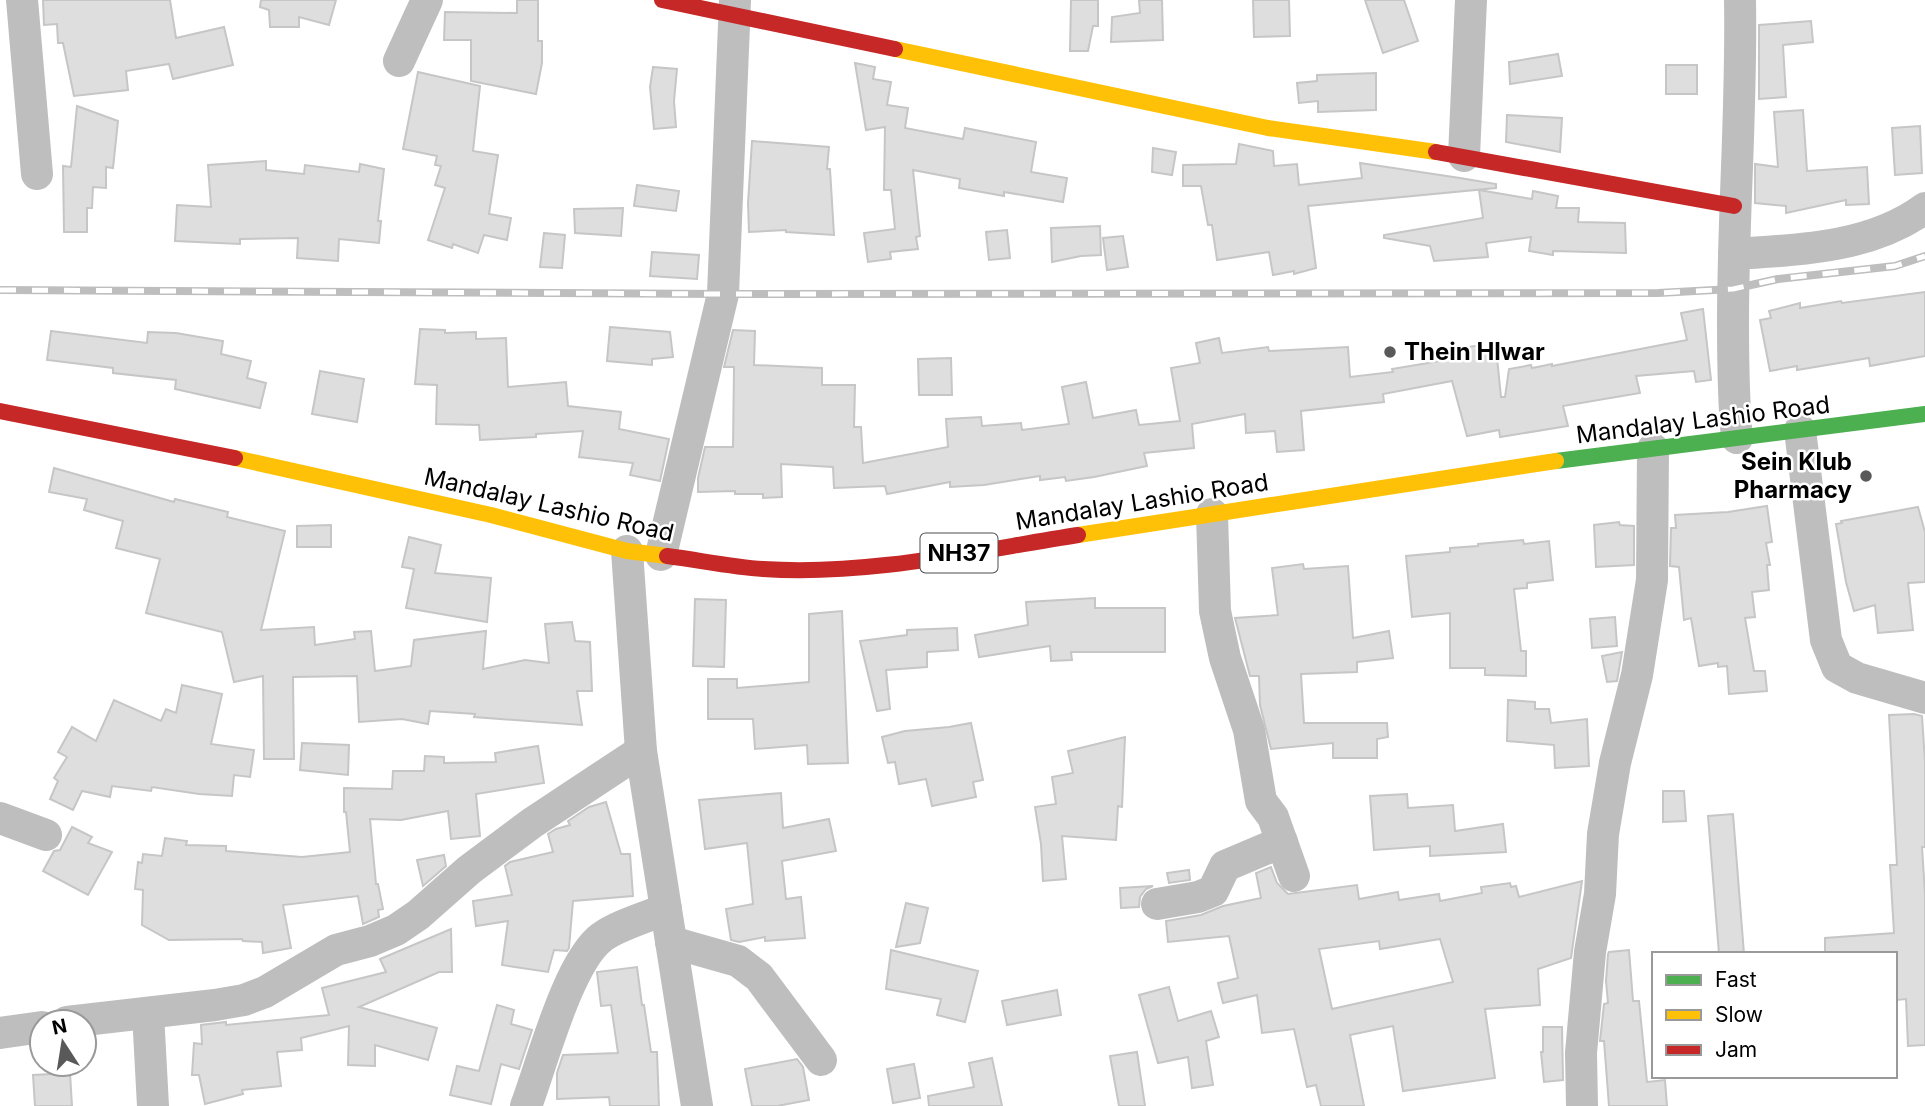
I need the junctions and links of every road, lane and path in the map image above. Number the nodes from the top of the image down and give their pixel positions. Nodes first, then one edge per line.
1 (22, 0) edge
2 (427, 0) edge
3 (662, 0) edge
4 (1471, 0) edge
5 (1740, 0) edge
6 (735, 8) edge
7 (399, 61) dead end
8 (1464, 156) junction
9 (37, 174) dead end
10 (1734, 206) junction
11 (1925, 208) edge
12 (1734, 254) junction
13 (0, 411) edge
14 (1925, 414) edge
15 (1800, 430) junction
16 (1737, 438) junction
17 (1653, 449) junction
18 (1212, 514) junction
19 (627, 551) junction
20 (661, 555) junction
21 (1925, 698) edge
22 (641, 751) junction
23 (0, 818) edge
24 (46, 835) dead end
25 (1282, 842) junction
26 (1294, 876) dead end
27 (1157, 904) dead end
28 (666, 909) junction
29 (671, 942) junction
30 (149, 1013) junction
31 (98, 1019) edge
32 (28, 1029) edge
33 (0, 1033) edge
34 (821, 1060) dead end
35 (153, 1106) edge
36 (526, 1106) edge
37 (697, 1106) edge
38 (1582, 1106) edge

1 - 9 street
2 - 7 street
3 - 6 main road
4 - 8 street
5 - 10 street
6 - 8 main road
6 - 20 street
8 - 10 main road
10 - 12 street
11 - 12 street
12 - 16 street
13 - 19 main road, Mandalay Lashio Road / NH37
14 - 15 main road, Mandalay Lashio Road / NH37
15 - 16 main road, Mandalay Lashio Road / NH37
15 - 21 street
16 - 17 main road, Mandalay Lashio Road / NH37
17 - 18 main road, Mandalay Lashio Road / NH37
17 - 38 street
18 - 20 main road, Mandalay Lashio Road / NH37
18 - 25 street
19 - 20 main road, Mandalay Lashio Road / NH37
19 - 22 street
22 - 28 street
22 - 30 street
23 - 24 street
25 - 26 street
25 - 27 street
28 - 29 street
28 - 36 street
29 - 34 street
29 - 37 street
30 - 31 street
30 - 35 street
32 - 33 street

